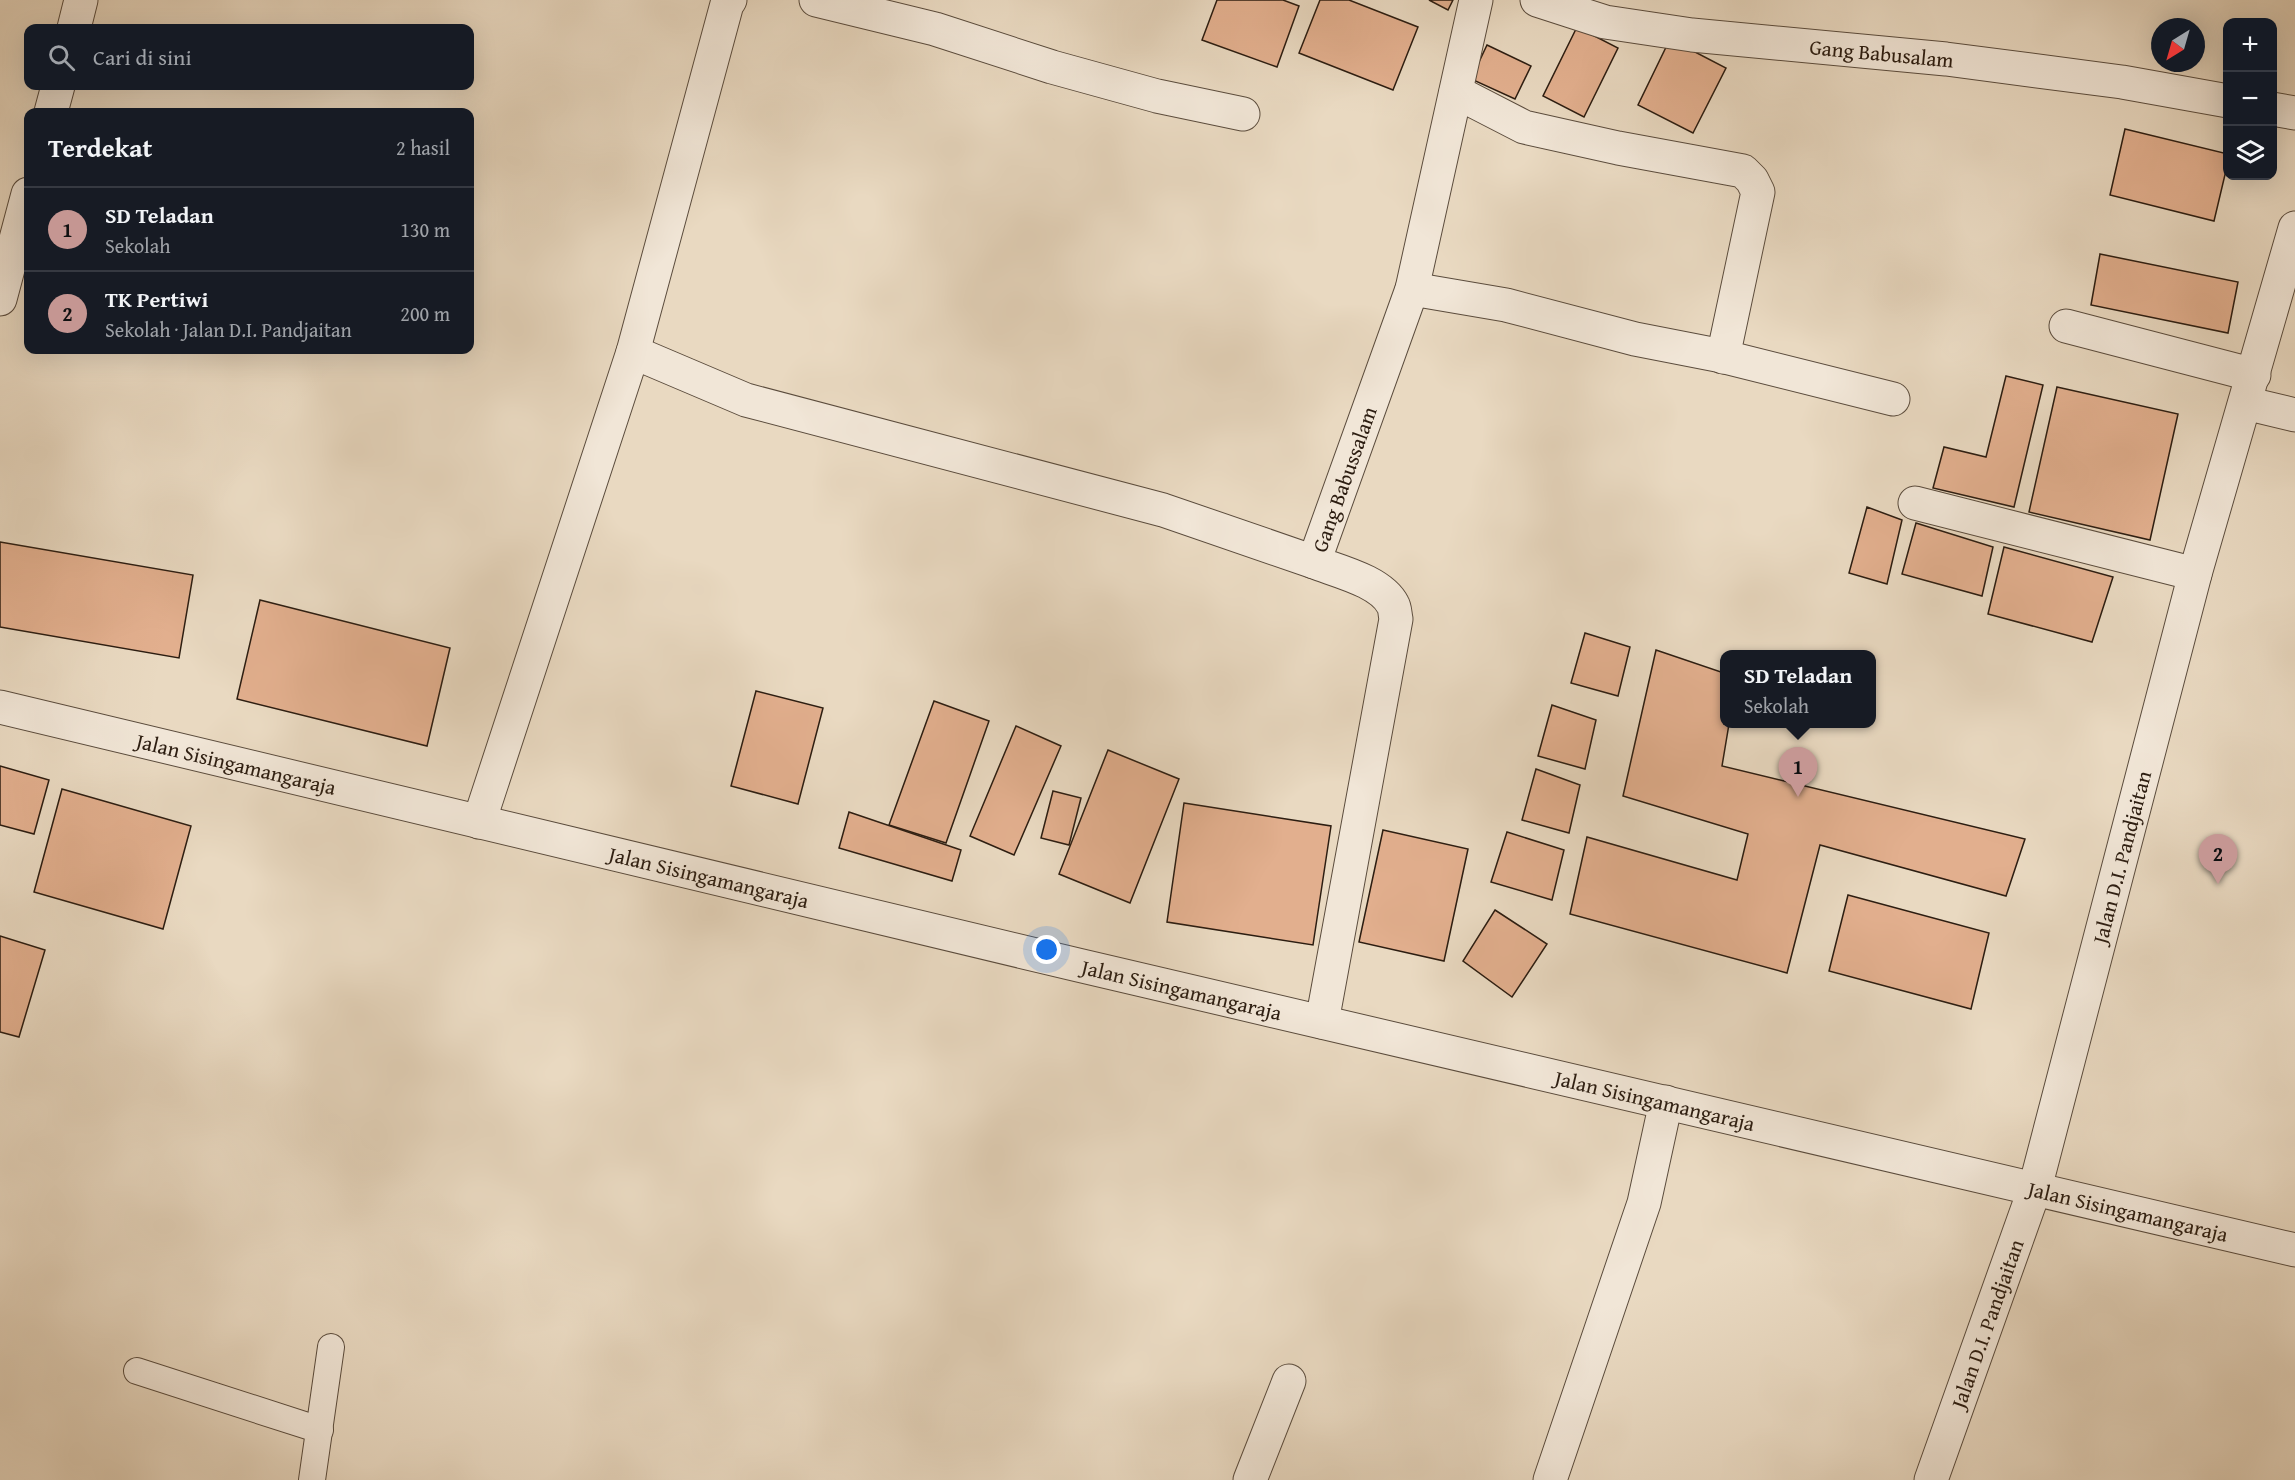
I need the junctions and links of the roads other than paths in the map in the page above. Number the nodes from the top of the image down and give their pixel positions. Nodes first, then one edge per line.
1 (81, 0) edge
2 (730, 0) edge
3 (816, 0) edge
4 (1476, 0) edge
5 (1538, 0) edge
6 (75, 24) edge
7 (57, 90) edge
8 (1456, 92) junction
9 (2223, 100) edge
10 (52, 108) edge
11 (2277, 110) edge
12 (2295, 113) edge
13 (1243, 114) dead end
14 (24, 209) edge
15 (2295, 228) edge
16 (1412, 289) junction
17 (0, 299) edge
18 (2066, 327) dead end
19 (633, 352) junction
20 (1723, 357) junction
21 (2249, 389) junction
22 (1893, 399) dead end
23 (2295, 415) edge
24 (1915, 503) dead end
25 (1314, 562) junction
26 (2195, 574) junction
27 (0, 707) edge
28 (479, 822) junction
29 (1322, 1022) junction
30 (1666, 1102) junction
31 (2035, 1188) junction
32 (2295, 1250) edge
33 (331, 1347) dead end
34 (137, 1371) dead end
35 (1289, 1382) dead end
36 (320, 1430) junction
37 (312, 1480) edge
38 (1250, 1480) edge
39 (1550, 1480) edge
40 (1931, 1480) edge

1 - 6 street
2 - 19 street
3 - 13 street
4 - 8 street, Gang Babussalam
5 - 9 street, Gang Babusalam
7 - 10 street
8 - 16 street, Gang Babussalam
8 - 20 street
11 - 12 street
14 - 17 street
15 - 21 street, Jalan D.I. Pandjaitan
16 - 20 street
16 - 25 street, Gang Babussalam
18 - 21 street
19 - 25 street
19 - 28 street
20 - 22 street
21 - 23 street
21 - 26 street, Jalan D.I. Pandjaitan
24 - 26 street
25 - 29 street, Gang Babussalam
26 - 31 street, Jalan D.I. Pandjaitan
27 - 28 street, Jalan Sisingamangaraja
28 - 29 street, Jalan Sisingamangaraja
29 - 30 street, Jalan Sisingamangaraja
30 - 31 street, Jalan Sisingamangaraja
30 - 39 street
31 - 32 street, Jalan Sisingamangaraja
31 - 40 street, Jalan D.I. Pandjaitan
33 - 36 street
34 - 36 street
35 - 38 street
36 - 37 street

